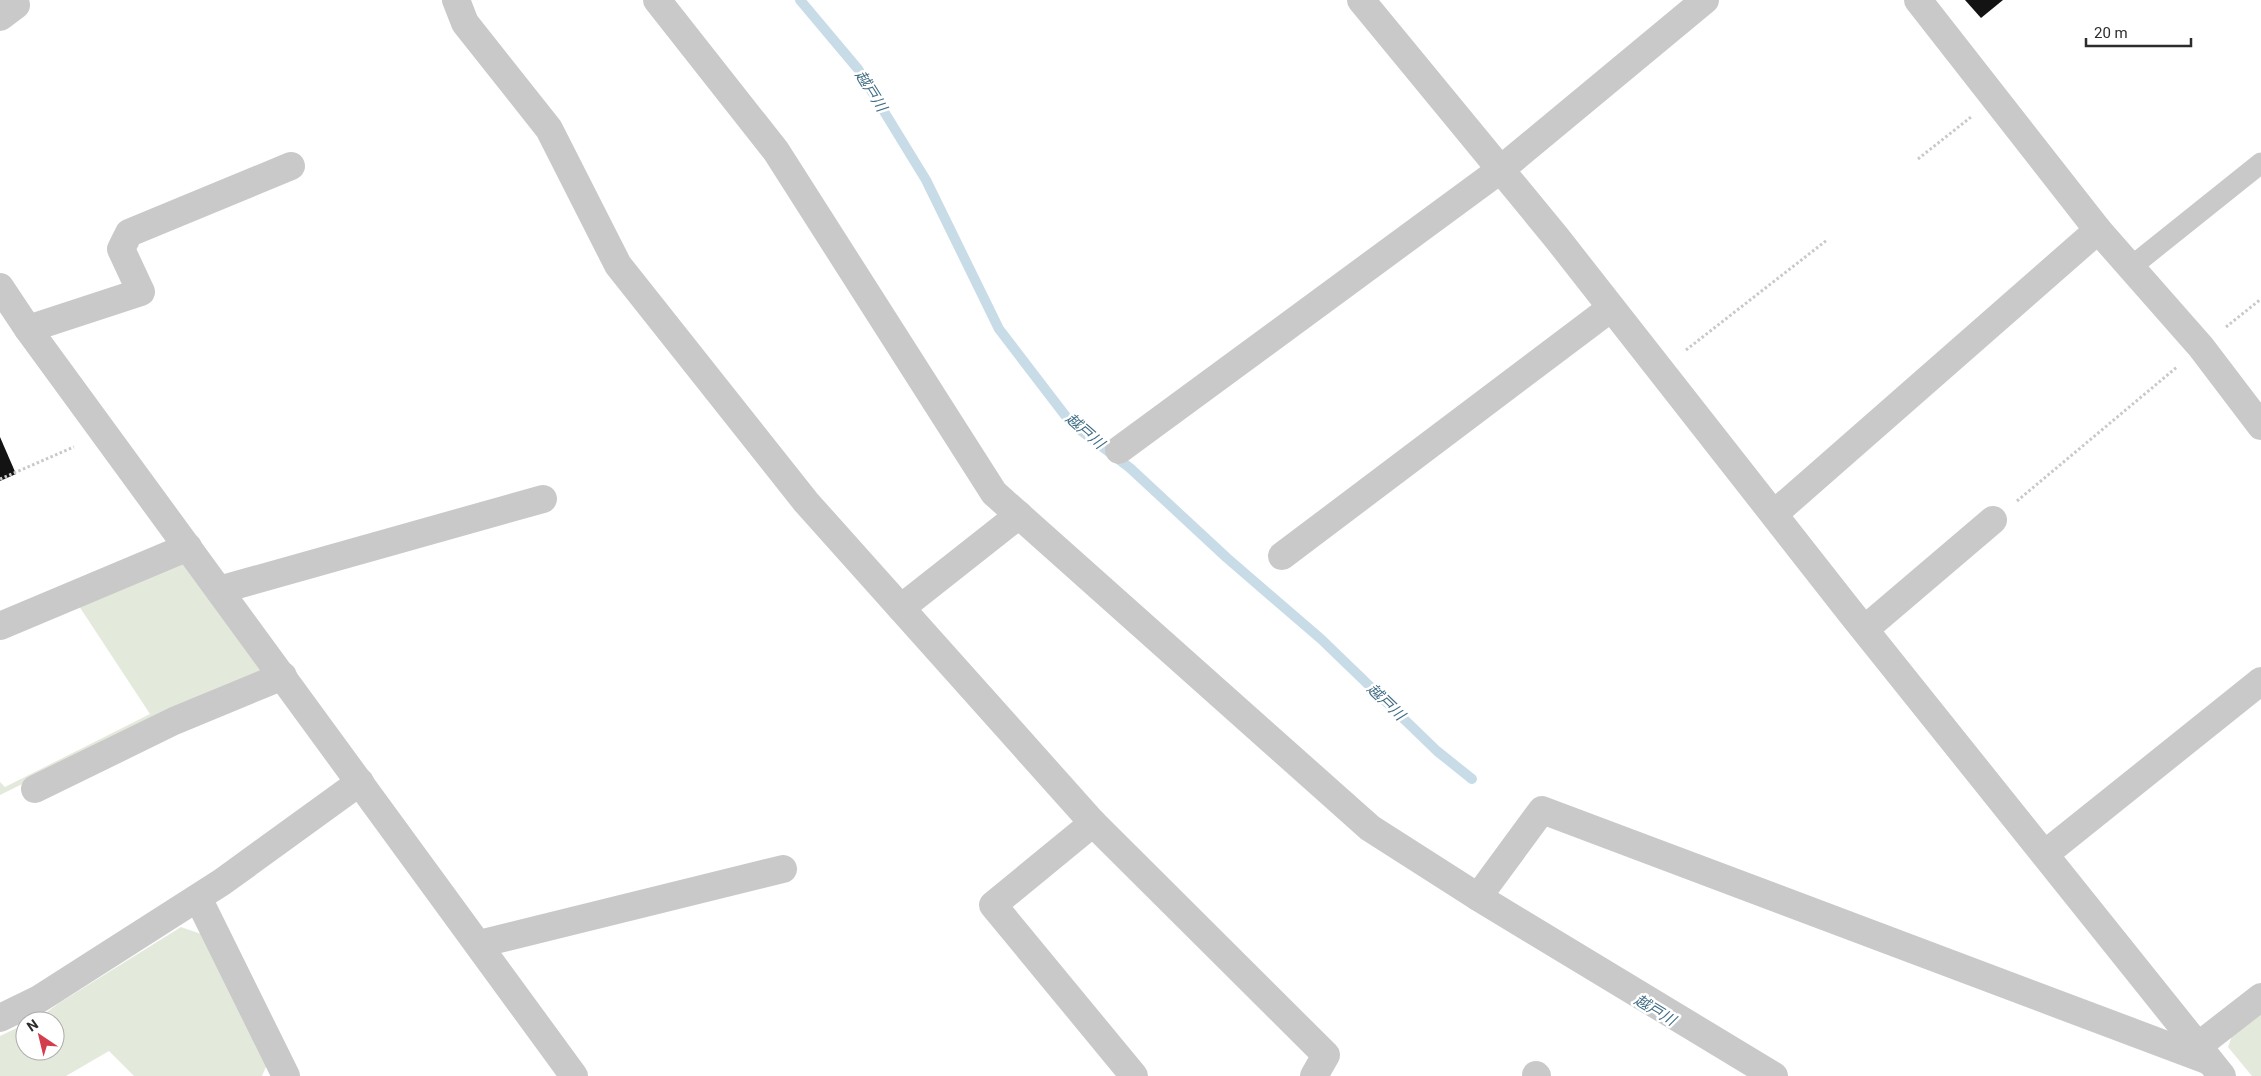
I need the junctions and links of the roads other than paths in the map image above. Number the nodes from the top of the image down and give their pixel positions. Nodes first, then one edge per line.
1 (12, 0) edge
2 (456, 0) edge
3 (657, 0) edge
4 (1360, 0) edge
5 (1705, 0) edge
6 (1918, 0) edge
7 (0, 17) edge
8 (2261, 163) edge
9 (291, 166) dead end
10 (1500, 170) junction
11 (2098, 230) junction
12 (2131, 267) junction
13 (0, 287) edge
14 (1611, 308) junction
15 (28, 329) junction
16 (2261, 426) edge
17 (1119, 450) dead end
18 (544, 499) dead end
19 (1774, 514) junction
20 (1019, 515) junction
21 (1993, 520) road end
22 (188, 547) junction
23 (1282, 556) dead end
24 (220, 590) junction
25 (901, 608) junction
26 (0, 626) edge
27 (1865, 629) junction
28 (283, 676) junction
29 (2261, 681) edge
30 (360, 782) junction
31 (35, 788) dead end
32 (1093, 823) junction
33 (2045, 854) junction
34 (783, 869) dead end
35 (1478, 897) junction
36 (198, 898) junction
37 (479, 944) junction
38 (2261, 997) edge
39 (0, 1018) edge
40 (2212, 1066) edge
41 (577, 1074) edge
42 (286, 1076) edge
43 (1134, 1076) edge
44 (1314, 1076) edge
45 (1774, 1076) edge

1 - 7 street
2 - 25 street
3 - 20 street
4 - 10 street
5 - 10 street
6 - 11 street
8 - 12 lane
9 - 15 street
10 - 14 street
10 - 17 street
11 - 12 street
11 - 19 street
12 - 16 street
13 - 15 street
14 - 19 street
14 - 23 street
15 - 22 street
18 - 24 street
19 - 27 street
20 - 25 street
20 - 35 street
21 - 27 street
22 - 24 street
22 - 26 street
24 - 28 street
25 - 32 street
27 - 33 street
28 - 30 street
28 - 31 street
29 - 33 street
30 - 36 street
30 - 37 street
32 - 43 street
32 - 44 street
33 - 40 street
34 - 37 street
35 - 40 street
35 - 45 street
36 - 39 street
36 - 42 street
37 - 41 street
38 - 40 street

